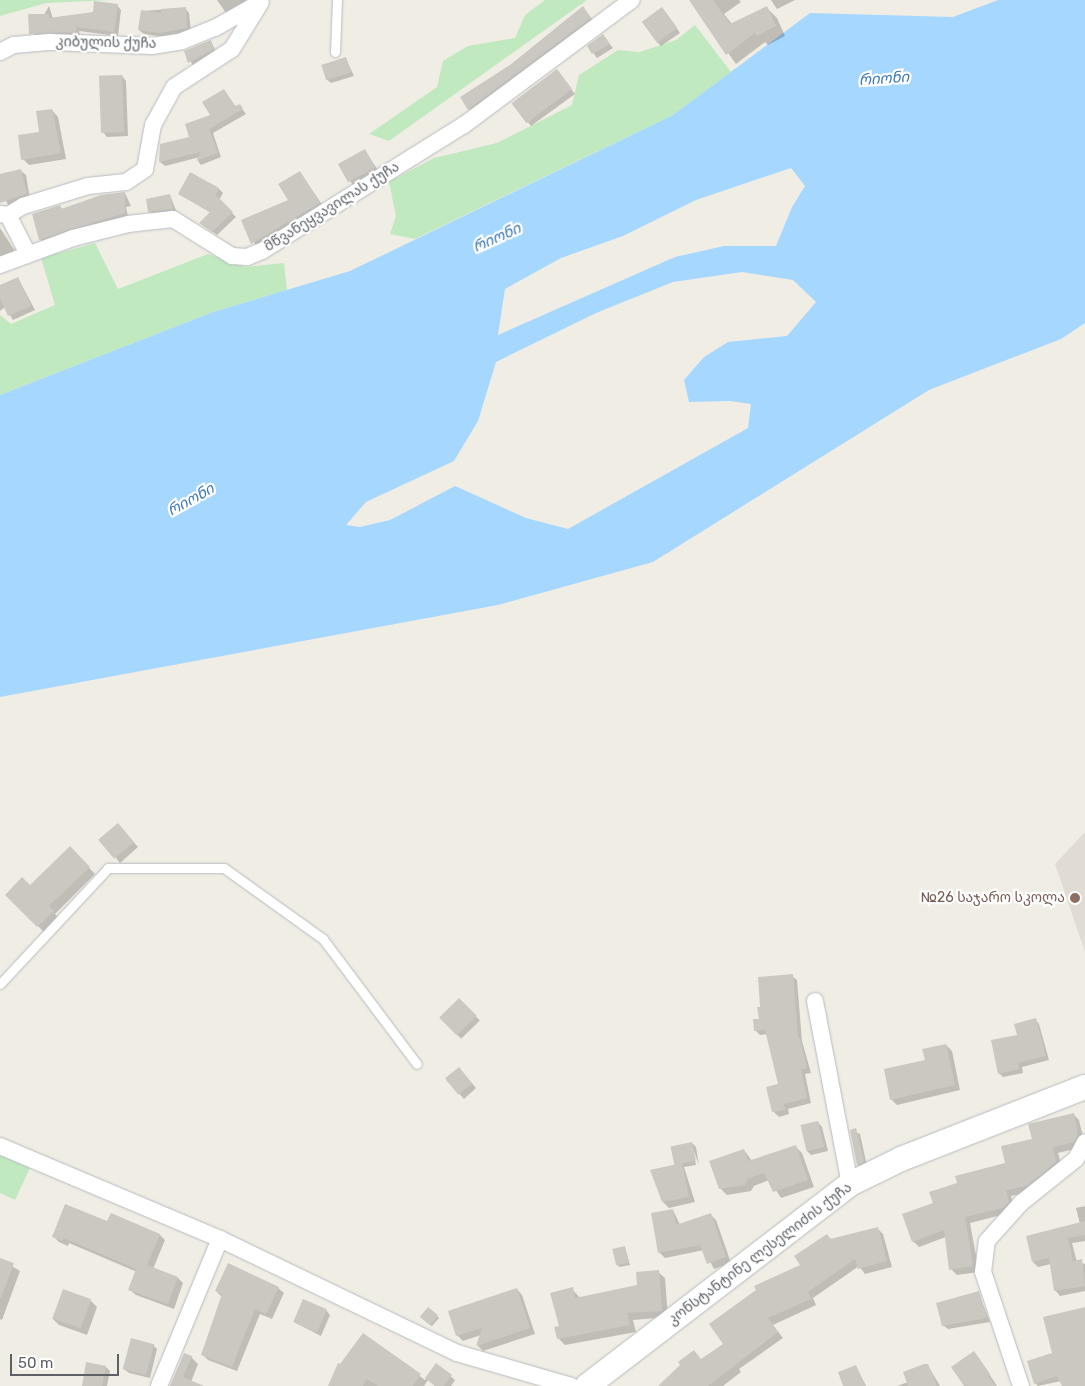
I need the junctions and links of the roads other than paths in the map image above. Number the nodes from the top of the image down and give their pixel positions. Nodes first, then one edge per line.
1 (337, 0) edge
2 (632, 0) edge
3 (262, 1) edge
4 (0, 52) edge
5 (335, 52) dead end
6 (4, 215) edge
7 (28, 254) junction
8 (0, 265) edge
9 (0, 984) edge
10 (815, 1000) dead end
11 (417, 1064) dead end
12 (1085, 1087) edge
13 (1085, 1142) edge
14 (0, 1146) edge
15 (1081, 1162) edge
16 (850, 1184) junction
17 (220, 1239) junction
18 (159, 1386) edge
19 (571, 1386) edge
20 (587, 1386) edge
21 (1021, 1386) edge

1 - 5 lane
2 - 7 street, მწვანეყვავილას ქუჩა
3 - 4 street, კიბულის ქუჩა
3 - 6 street
6 - 7 street
7 - 8 street, მწვანეყვავილას ქუჩა
9 - 11 lane
10 - 16 street
12 - 16 main road, კონსტანტინე ლესელიძის ქუჩა
13 - 15 street
14 - 17 street
15 - 21 street
16 - 20 main road, კონსტანტინე ლესელიძის ქუჩა
17 - 18 street
17 - 19 street

